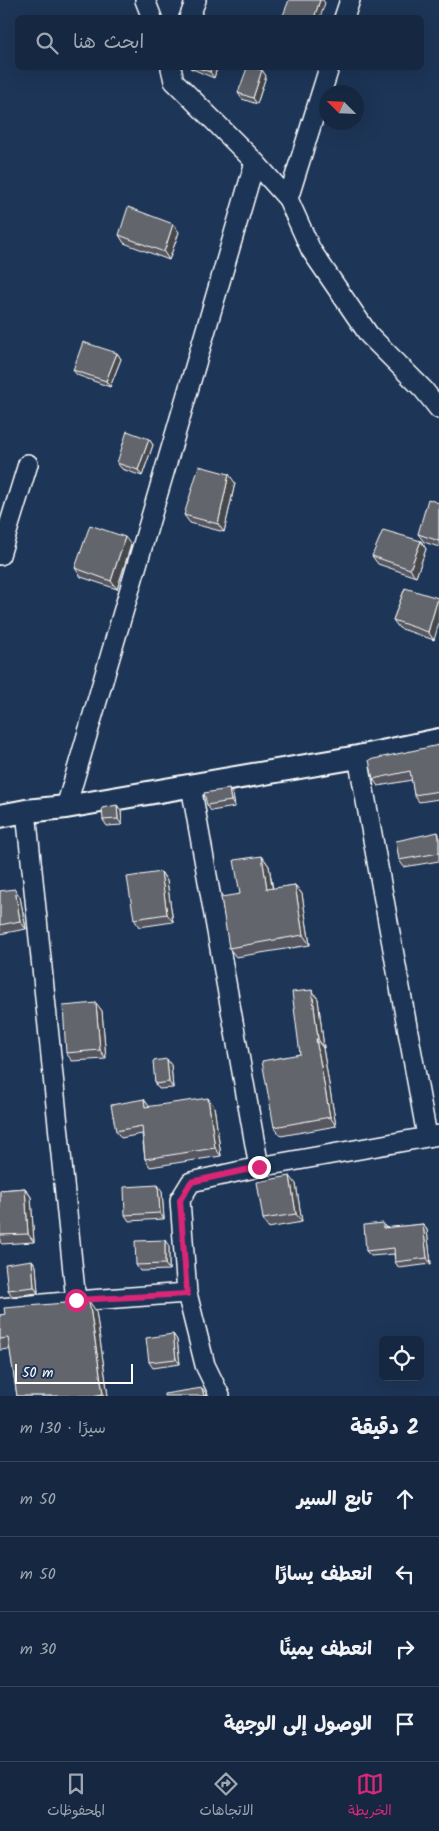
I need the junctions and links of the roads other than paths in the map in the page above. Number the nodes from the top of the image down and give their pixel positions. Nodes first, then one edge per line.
1 (145, 0) edge
2 (196, 0) edge
3 (350, 0) edge
4 (151, 15) edge
5 (190, 15) edge
6 (345, 15) edge
7 (171, 70) edge
8 (328, 70) edge
9 (256, 162) junction
10 (288, 199) junction
11 (439, 409) edge
12 (28, 464) dead end
13 (0, 554) edge
14 (439, 740) edge
15 (358, 757) junction
16 (191, 786) junction
17 (66, 807) junction
18 (26, 811) junction
19 (0, 816) edge
20 (433, 1136) edge
21 (259, 1167) junction
22 (187, 1294) junction
23 (76, 1300) junction
24 (0, 1308) edge
25 (220, 1396) edge

1 - 4 street
2 - 5 street
3 - 6 street
7 - 9 street
8 - 10 street
9 - 10 street
9 - 17 street
10 - 11 street
12 - 13 street
14 - 15 street
15 - 16 street
15 - 20 street
16 - 17 street
16 - 21 street
17 - 18 street
18 - 19 street
18 - 23 street
20 - 21 street
21 - 22 street
22 - 23 street
22 - 25 street
23 - 24 street

